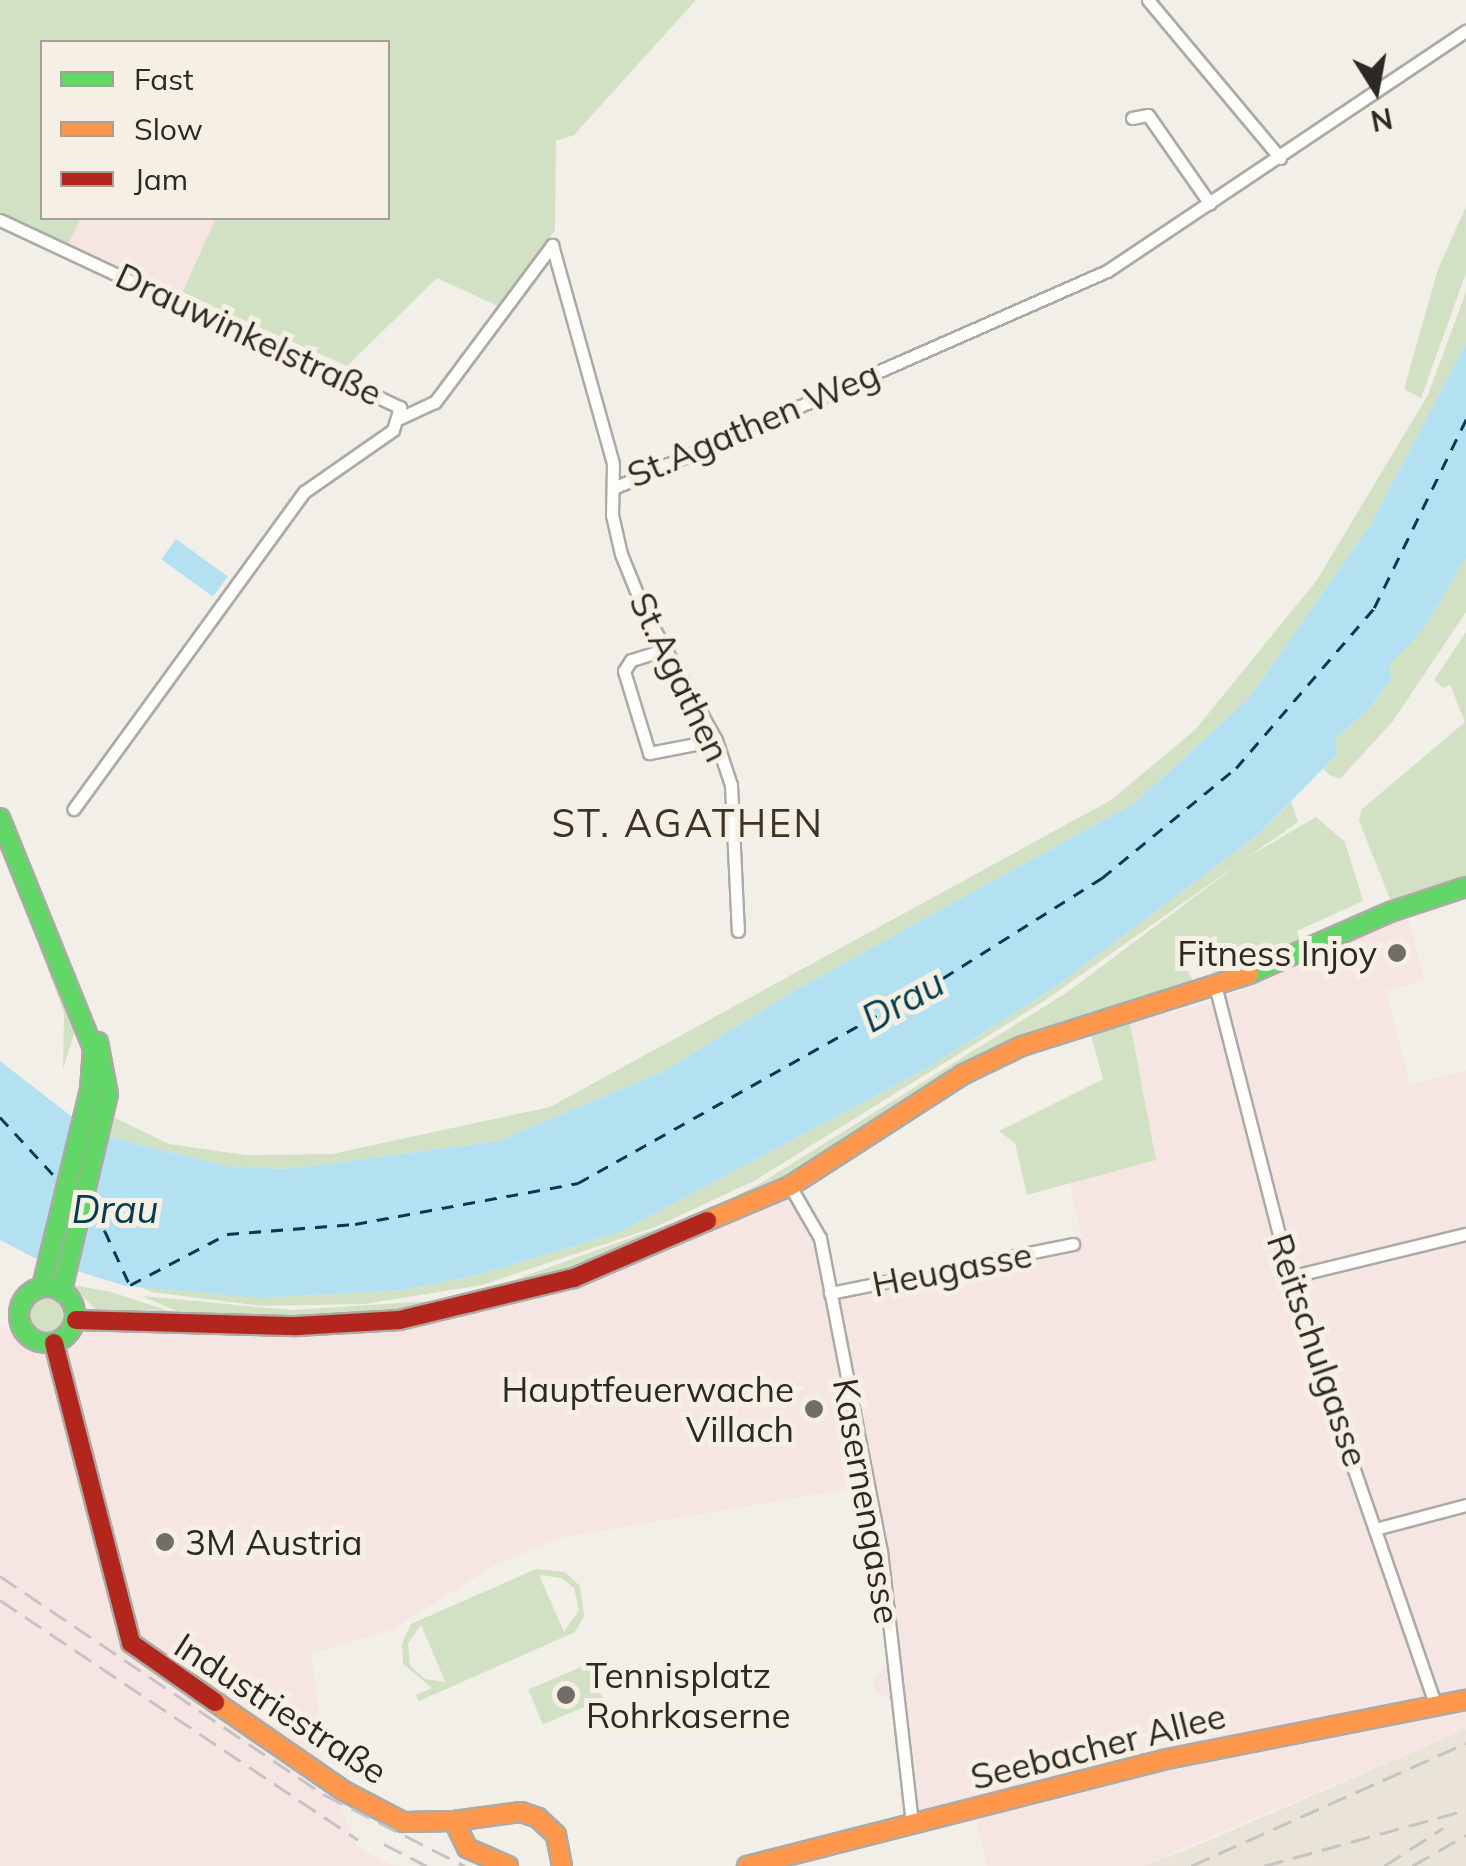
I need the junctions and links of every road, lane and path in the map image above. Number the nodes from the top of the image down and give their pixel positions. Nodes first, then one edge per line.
1 (1148, 0) edge
2 (1466, 30) edge
3 (1132, 118) dead end
4 (1280, 158) junction
5 (1210, 204) junction
6 (0, 220) edge
7 (400, 418) junction
8 (616, 487) junction
9 (664, 650) junction
10 (716, 740) junction
11 (74, 809) dead end
12 (0, 818) edge
13 (1466, 887) edge
14 (738, 930) dead end
15 (1216, 989) junction
16 (790, 1186) junction
17 (1466, 1234) edge
18 (1073, 1244) dead end
19 (1289, 1277) junction
20 (54, 1286) junction
21 (830, 1293) junction
22 (9, 1316) edge
23 (76, 1320) junction
24 (54, 1343) junction
25 (1466, 1504) edge
26 (1380, 1528) junction
27 (1466, 1700) edge
28 (1436, 1706) junction
29 (454, 1822) junction
30 (912, 1826) junction
31 (508, 1866) edge
32 (562, 1866) edge
33 (747, 1866) edge

1 - 4 street
2 - 4 street, St.Agathen Weg
3 - 5 street
4 - 5 street, St.Agathen Weg
5 - 8 street, St.Agathen Weg
6 - 7 street, Drauwinkelstraße
7 - 8 street, St.Agathen Weg
7 - 11 street, Drauwinkelstraße
8 - 9 street, St.Agathen
9 - 10 street, St.Agathen
9 - 10 street
10 - 14 street, St.Agathen
12 - 20 street
13 - 15 street
15 - 16 street
15 - 19 street, Reitschulgasse
16 - 21 street, Kasernengasse
16 - 23 street
17 - 19 street
18 - 21 street, Heugasse
19 - 26 street, Reitschulgasse
20 - 22 street
20 - 23 street
21 - 30 street, Kasernengasse
22 - 24 street
23 - 24 street
24 - 29 street, Industriestraße
25 - 26 street
26 - 28 street, Reitschulgasse
27 - 28 street, Seebacher Allee
28 - 30 street, Seebacher Allee
29 - 31 street
29 - 32 street, Industriestraße
30 - 33 street, Seebacher Allee

